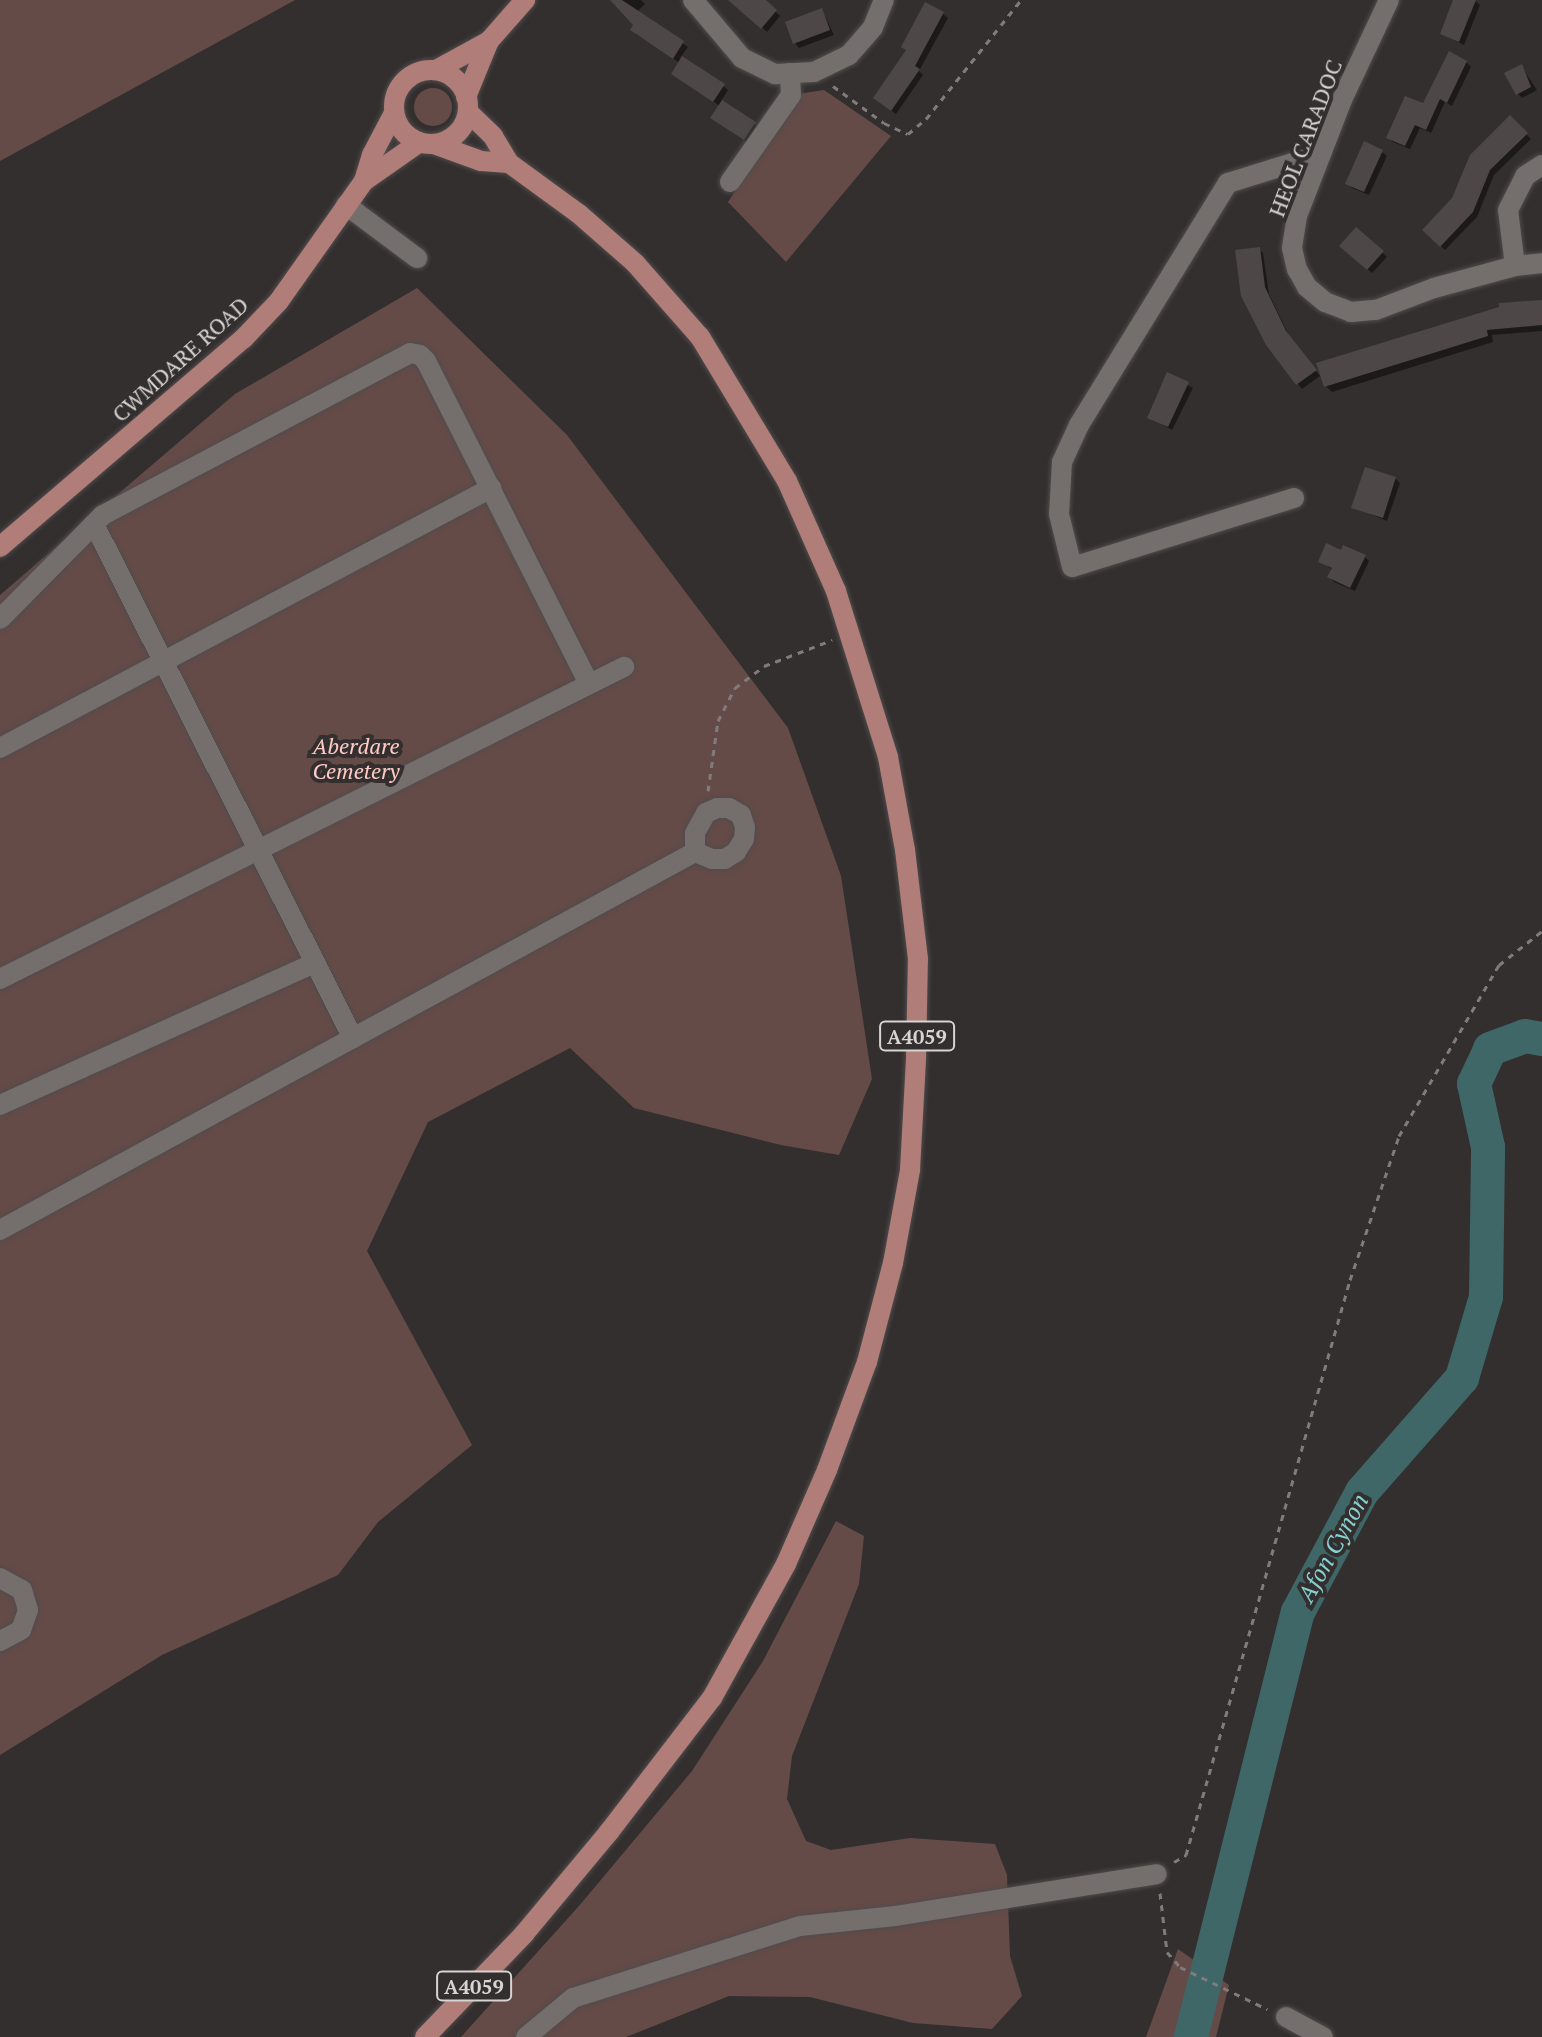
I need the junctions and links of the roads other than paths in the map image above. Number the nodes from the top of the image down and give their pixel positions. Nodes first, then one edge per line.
1 (525, 0) edge
2 (693, 0) edge
3 (884, 0) edge
4 (1389, 0) edge
5 (489, 41) junction
6 (436, 70) junction
7 (790, 73) junction
8 (467, 104) junction
9 (394, 113) junction
10 (427, 143) junction
11 (1321, 154) junction
12 (509, 163) junction
13 (1542, 165) edge
14 (364, 181) junction
15 (730, 182) dead end
16 (346, 205) junction
17 (417, 258) dead end
18 (1542, 263) edge
19 (1515, 266) junction
20 (491, 488) junction
21 (1294, 498) dead end
22 (94, 524) junction
23 (0, 547) edge
24 (0, 619) edge
25 (163, 662) junction
26 (624, 667) dead end
27 (589, 683) junction
28 (0, 748) edge
29 (257, 848) junction
30 (695, 852) junction
31 (315, 963) junction
32 (0, 979) edge
33 (353, 1038) junction
34 (0, 1105) edge
35 (0, 1230) edge
36 (0, 1578) edge
37 (0, 1641) edge
38 (1157, 1874) road end
39 (1286, 2017) road end
40 (425, 2037) edge
41 (526, 2037) edge
42 (1323, 2037) edge

1 - 5 main road
2 - 7 street
3 - 7 street
4 - 11 street, HEOL CARADOC
5 - 6 main road
5 - 8 main road
6 - 8 main road
6 - 9 main road
7 - 15 street
8 - 10 main road
8 - 12 main road, A4059
9 - 10 main road
9 - 14 main road, CWMDARE ROAD
10 - 12 main road, A4059
10 - 14 main road, CWMDARE ROAD
11 - 19 street, HEOL CARADOC
11 - 21 street
12 - 40 main road, A4059
13 - 19 street
14 - 16 main road, CWMDARE ROAD
16 - 17 street
16 - 23 main road, CWMDARE ROAD
18 - 19 street, HEOL CARADOC
20 - 22 street
20 - 25 street
20 - 27 street
22 - 24 street
22 - 25 street
25 - 28 street
25 - 29 street
26 - 27 street
27 - 29 street
29 - 31 street
29 - 32 street
30 - 30 street
30 - 33 street
31 - 33 street
31 - 34 street
33 - 35 street
36 - 37 street
38 - 41 street
39 - 42 street

